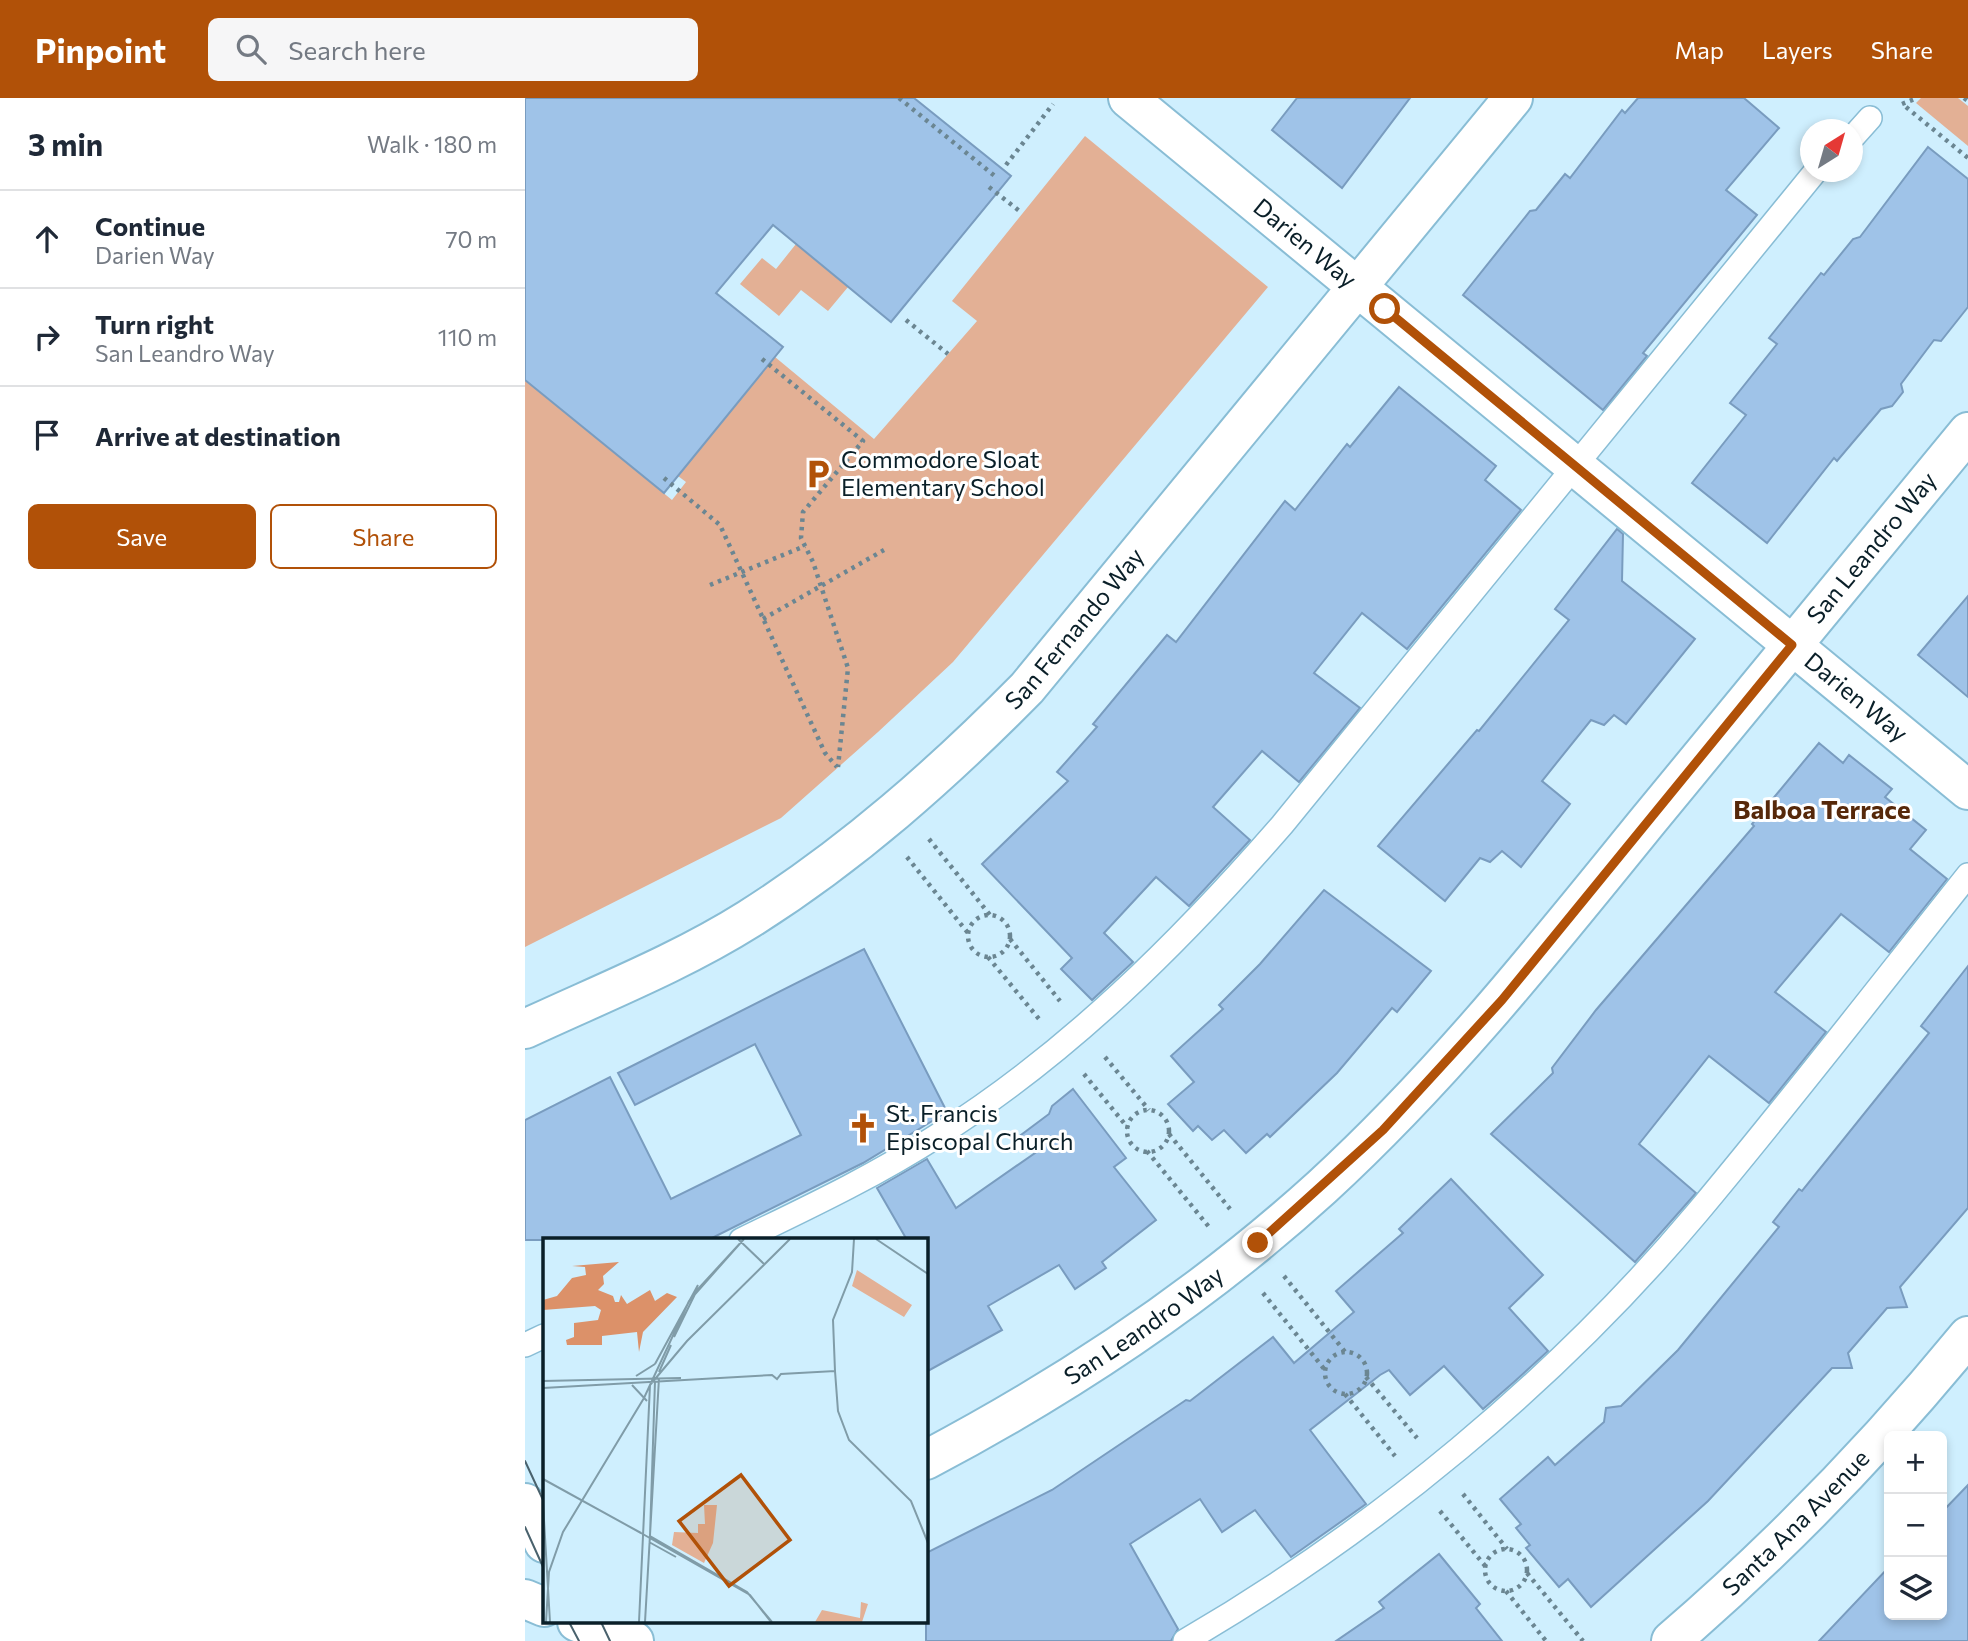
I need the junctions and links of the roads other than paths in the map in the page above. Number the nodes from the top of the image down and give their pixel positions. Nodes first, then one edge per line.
1 (1513, 98) edge
2 (1137, 101) edge
3 (1870, 118) dead end
4 (1863, 126) edge
5 (1807, 182) edge
6 (1358, 287) junction
7 (1968, 432) edge
8 (1576, 467) junction
9 (1792, 645) junction
10 (1968, 790) edge
11 (1968, 876) edge
12 (525, 1029) edge
13 (745, 1238) edge
14 (543, 1336) edge
15 (1968, 1336) edge
16 (525, 1345) edge
17 (927, 1459) edge
18 (525, 1503) edge
19 (543, 1541) edge
20 (525, 1599) edge
21 (543, 1607) edge
22 (584, 1626) edge
23 (634, 1641) edge
24 (1185, 1641) edge
25 (1671, 1641) edge

1 - 6 street, San Fernando Way
2 - 6 street, Darien Way
3 - 4 lane
5 - 8 lane
6 - 8 street, Darien Way
6 - 12 street, San Fernando Way
7 - 9 street, San Leandro Way
8 - 9 street, Darien Way
8 - 13 lane
9 - 10 street, Darien Way
9 - 17 street, San Leandro Way
11 - 24 lane
14 - 16 lane
15 - 25 street, Santa Ana Avenue
18 - 19 street
20 - 21 street
22 - 23 street

